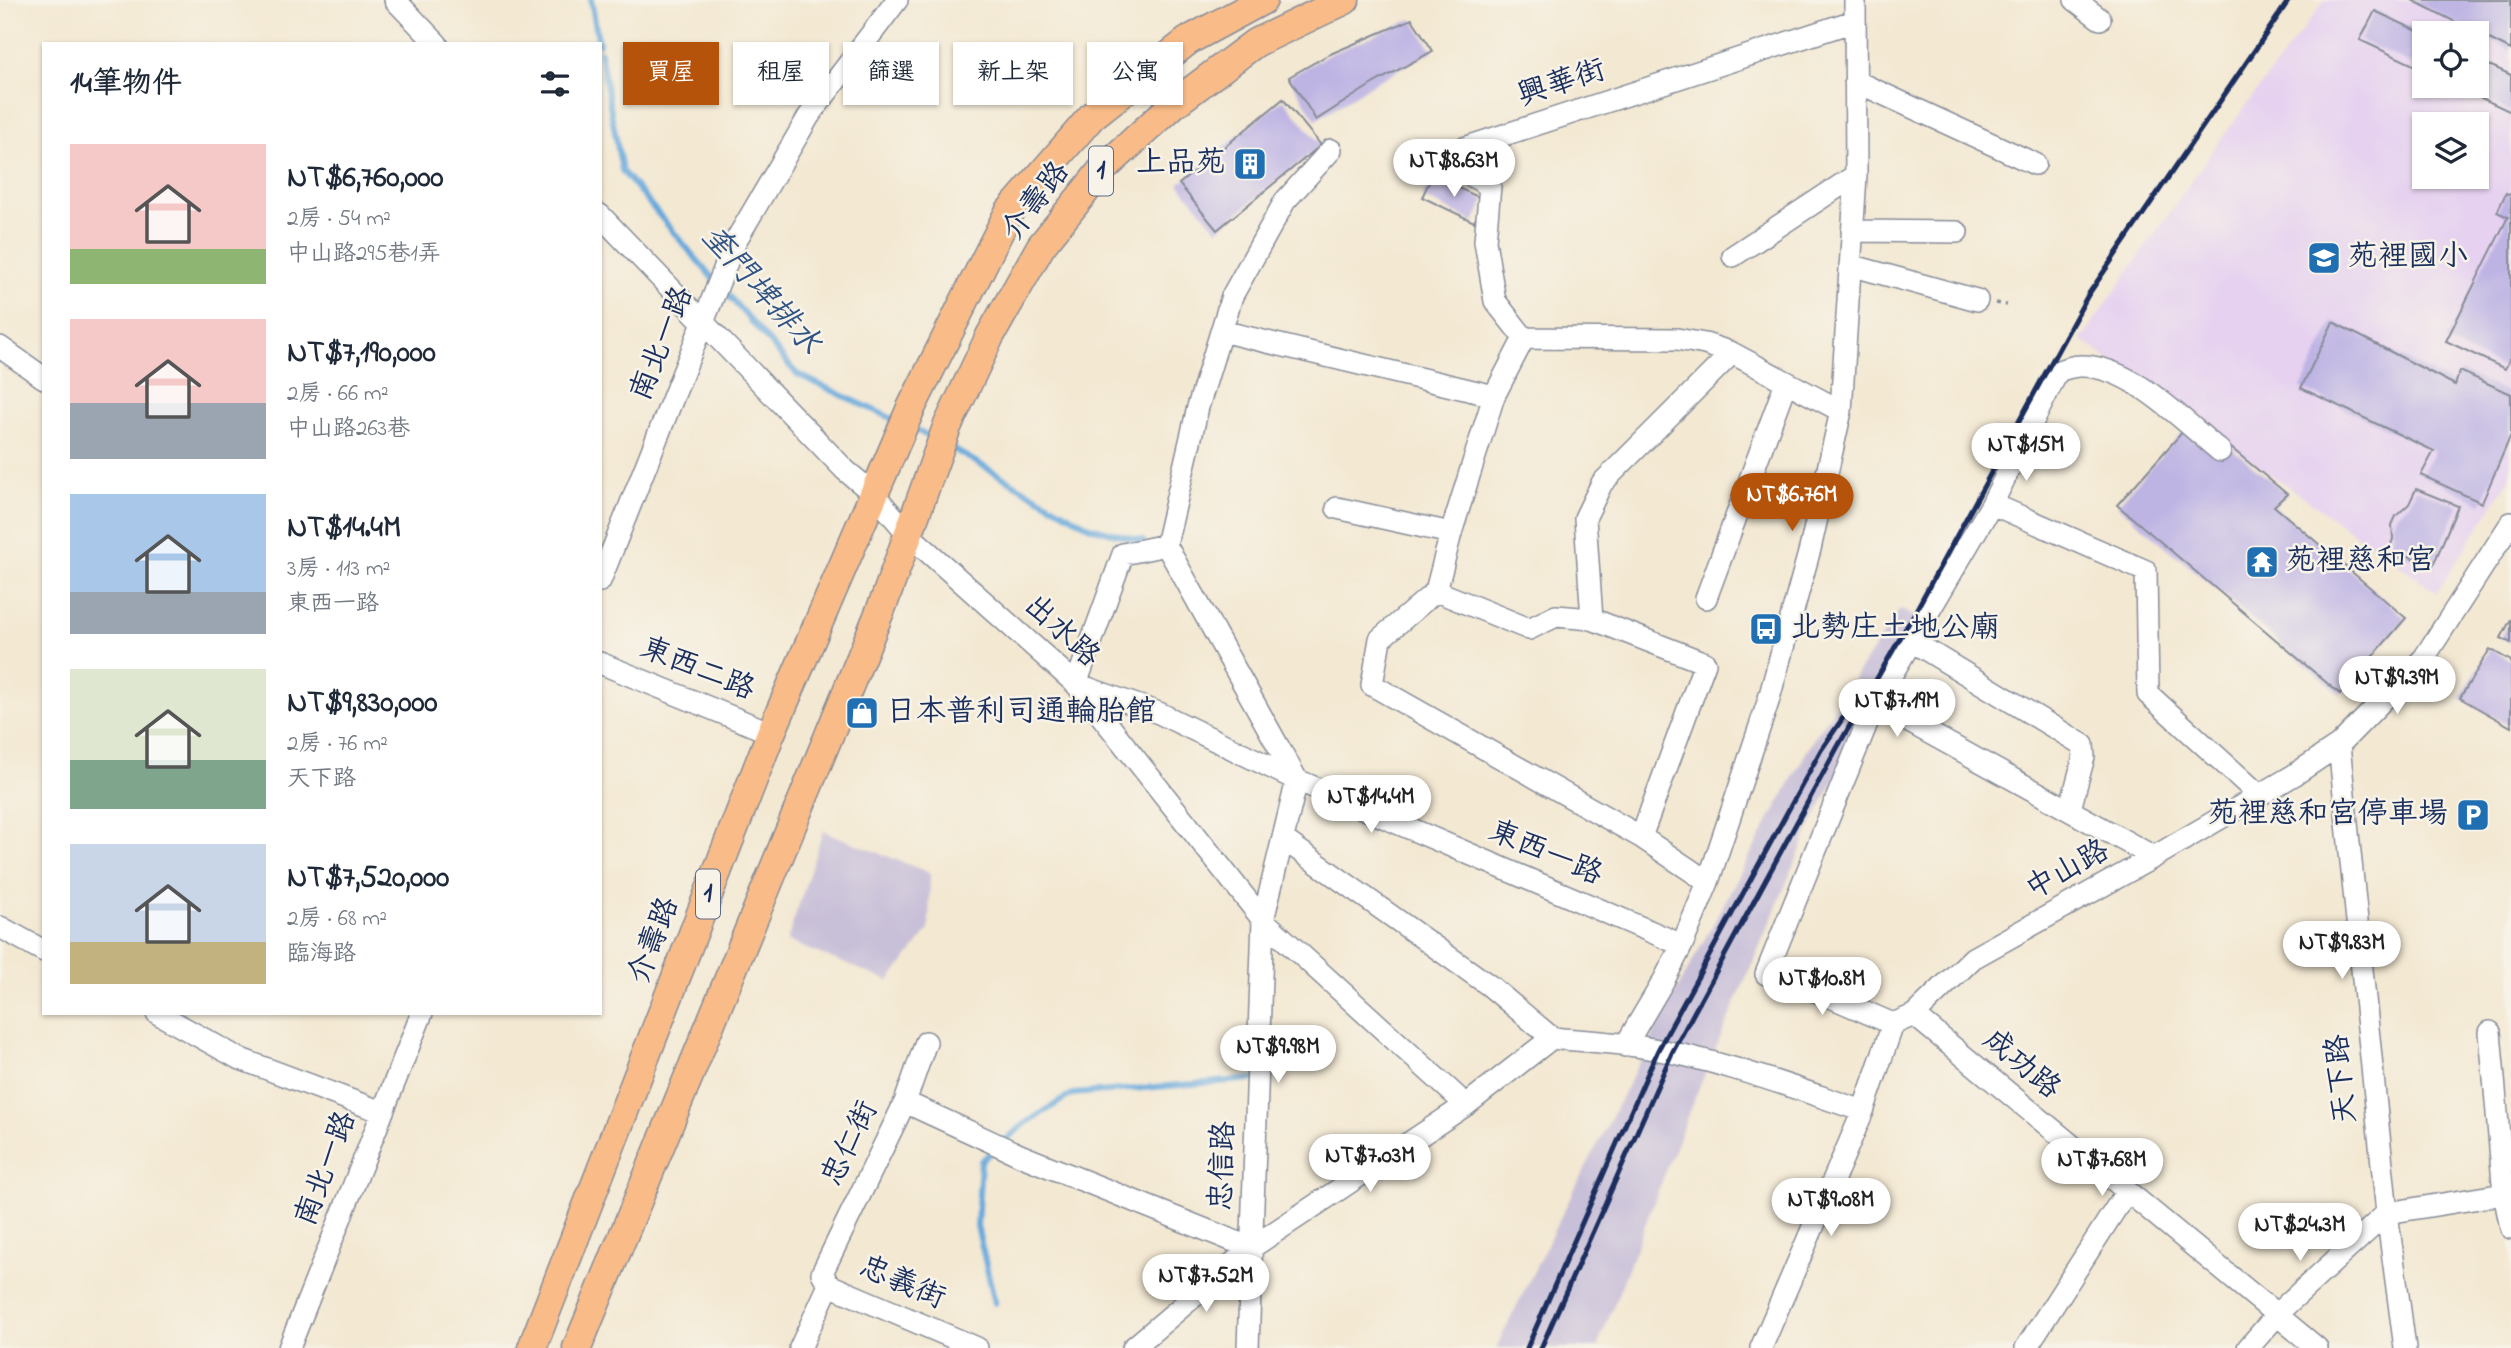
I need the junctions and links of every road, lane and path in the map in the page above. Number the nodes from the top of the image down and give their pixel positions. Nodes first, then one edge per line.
1 (395, 0) edge
2 (897, 0) edge
3 (1263, 0) edge
4 (1345, 0) edge
5 (2075, 0) edge
6 (1854, 10) edge
7 (2101, 19) dead end
8 (435, 42) edge
9 (1855, 81) junction
10 (1331, 150) dead end
11 (2035, 164) dead end
12 (1856, 175) junction
13 (602, 217) edge
14 (1852, 231) junction
15 (1956, 232) dead end
16 (1733, 256) dead end
17 (1850, 265) junction
18 (1977, 300) dead end
19 (708, 312) junction
20 (1221, 331) junction
21 (1524, 338) junction
22 (0, 347) edge
23 (1732, 353) junction
24 (42, 377) edge
25 (1786, 382) junction
26 (1494, 396) junction
27 (1840, 411) junction
28 (2220, 451) dead end
29 (874, 494) junction
30 (1992, 505) junction
31 (1337, 508) dead end
32 (2511, 523) edge
33 (1451, 533) junction
34 (908, 534) junction
35 (1166, 545) junction
36 (602, 576) edge
37 (1436, 591) junction
38 (1706, 598) dead end
39 (1592, 619) junction
40 (1910, 640) junction
41 (602, 664) edge
42 (1076, 684) junction
43 (1875, 703) junction
44 (771, 733) junction
45 (2339, 746) junction
46 (1297, 780) junction
47 (2259, 795) junction
48 (2070, 809) junction
49 (1641, 837) junction
50 (1283, 839) junction
51 (2154, 857) junction
52 (1708, 881) junction
53 (1263, 920) junction
54 (0, 927) edge
55 (1682, 944) junction
56 (42, 950) edge
57 (161, 1015) edge
58 (421, 1015) edge
59 (1914, 1015) junction
60 (1893, 1024) junction
61 (2490, 1032) dead end
62 (1552, 1038) junction
63 (926, 1042) dead end
64 (1625, 1046) junction
65 (905, 1102) junction
66 (1466, 1105) junction
67 (1863, 1111) junction
68 (382, 1112) junction
69 (2127, 1191) junction
70 (2504, 1194) junction
71 (2387, 1213) junction
72 (2511, 1228) edge
73 (1251, 1248) junction
74 (829, 1285) junction
75 (2277, 1315) junction
76 (289, 1348) edge
77 (532, 1348) edge
78 (577, 1348) edge
79 (800, 1348) edge
80 (978, 1348) edge
81 (1133, 1348) edge
82 (1248, 1348) edge
83 (1761, 1348) edge
84 (2026, 1348) edge
85 (2248, 1348) edge
86 (2317, 1348) edge
87 (2405, 1348) edge

1 - 8 street
2 - 19 street, 南北一路
3 - 29 main road, 介壽路 / 1
4 - 34 main road, 介壽路 / 1
5 - 7 street
6 - 9 street
6 - 21 street, 興華街
9 - 11 street
9 - 12 street
10 - 20 street
12 - 14 street
12 - 16 street
13 - 19 street, 出水路
14 - 15 street
14 - 17 street
17 - 18 street
17 - 27 street
19 - 29 street, 出水路
19 - 36 street, 南北一路
20 - 26 street
20 - 35 street
21 - 23 street
21 - 26 street
22 - 24 street
23 - 25 street
23 - 39 street
25 - 27 street
25 - 38 street
26 - 33 street
27 - 52 street
28 - 30 street
29 - 34 street, 出水路
29 - 44 main road, 介壽路 / 1
30 - 40 street
30 - 47 street
31 - 33 street
32 - 45 street, 中山路
33 - 37 street
34 - 42 street, 出水路
34 - 78 main road, 1
35 - 42 street
35 - 46 street
37 - 39 street
37 - 49 street
39 - 49 street
40 - 43 street
40 - 48 street
41 - 44 street, 東西二路
42 - 46 street, 東西一路
42 - 53 street, 出水路
43 - 48 street
43 - 60 street
44 - 77 main road, 介壽路 / 1
45 - 47 street, 中山路
45 - 71 street, 天下路
46 - 50 street, 忠信路
46 - 55 street, 東西一路
47 - 51 street, 中山路
48 - 51 street
49 - 52 street
50 - 53 street, 忠信路
50 - 62 street
51 - 59 street, 中山路
52 - 55 street
53 - 66 street, 出水路
53 - 73 street, 忠信路
54 - 56 street
55 - 64 street
57 - 68 street
58 - 68 street, 南北一路
59 - 60 street, 中山路
59 - 69 street, 成功路
60 - 67 street
61 - 70 street
62 - 64 street
62 - 66 street
63 - 65 street
64 - 67 street
65 - 73 street, 忠仁街
65 - 74 street, 忠仁街
66 - 73 street
67 - 83 street
68 - 76 street, 南北一路
69 - 75 street, 成功路
69 - 84 street
70 - 71 street
70 - 72 street
71 - 75 street
71 - 87 street, 天下路
73 - 81 street
73 - 82 street, 忠信路
74 - 79 street, 忠義街
74 - 80 street, 忠義街
75 - 85 street
75 - 86 street, 成功路

